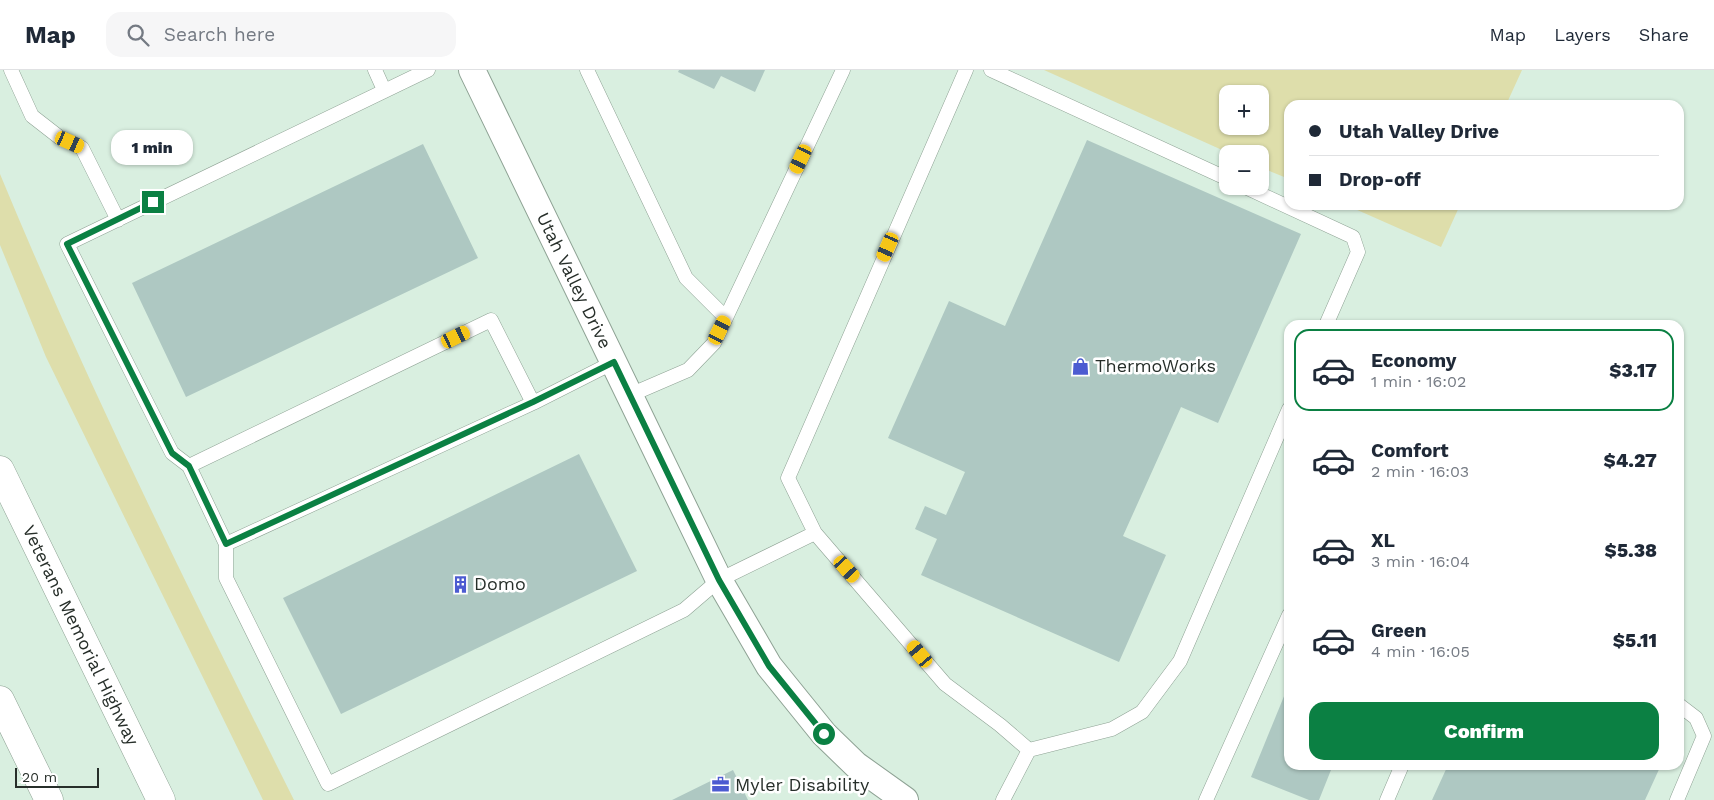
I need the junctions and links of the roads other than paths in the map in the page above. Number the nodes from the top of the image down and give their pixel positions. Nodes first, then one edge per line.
1 (11, 70) edge
2 (375, 70) edge
3 (428, 70) edge
4 (472, 70) edge
5 (587, 70) edge
6 (843, 70) edge
7 (966, 70) edge
8 (991, 70) edge
9 (384, 90) junction
10 (1219, 175) edge
11 (1262, 195) edge
12 (1284, 205) edge
13 (1295, 210) edge
14 (118, 220) junction
15 (726, 318) junction
16 (1328, 320) edge
17 (614, 362) junction
18 (630, 395) junction
19 (533, 402) junction
20 (1284, 421) edge
21 (189, 466) junction
22 (0, 470) edge
23 (815, 533) junction
24 (226, 544) junction
25 (719, 580) junction
26 (1284, 625) edge
27 (0, 700) edge
28 (1684, 709) edge
29 (1029, 750) junction
30 (1400, 770) edge
31 (49, 800) edge
32 (161, 800) edge
33 (905, 800) edge
34 (1003, 800) edge
35 (1206, 800) edge
36 (1387, 800) edge
37 (1677, 800) edge

1 - 14 lane
2 - 9 lane
3 - 9 lane
4 - 17 street, Utah Valley Drive
5 - 15 lane
6 - 15 lane
7 - 23 lane
8 - 10 lane
9 - 14 lane
11 - 12 lane
13 - 16 lane
14 - 21 lane
15 - 18 lane
17 - 18 street, Utah Valley Drive
17 - 19 lane
18 - 25 street, Utah Valley Drive
19 - 21 lane
19 - 24 lane
20 - 29 lane
21 - 24 lane
22 - 32 highway, Veterans Memorial Highway
23 - 25 lane
23 - 29 lane
24 - 25 lane
25 - 33 street, Utah Valley Drive
26 - 35 lane
27 - 31 highway
28 - 37 lane
29 - 34 lane
30 - 36 lane

